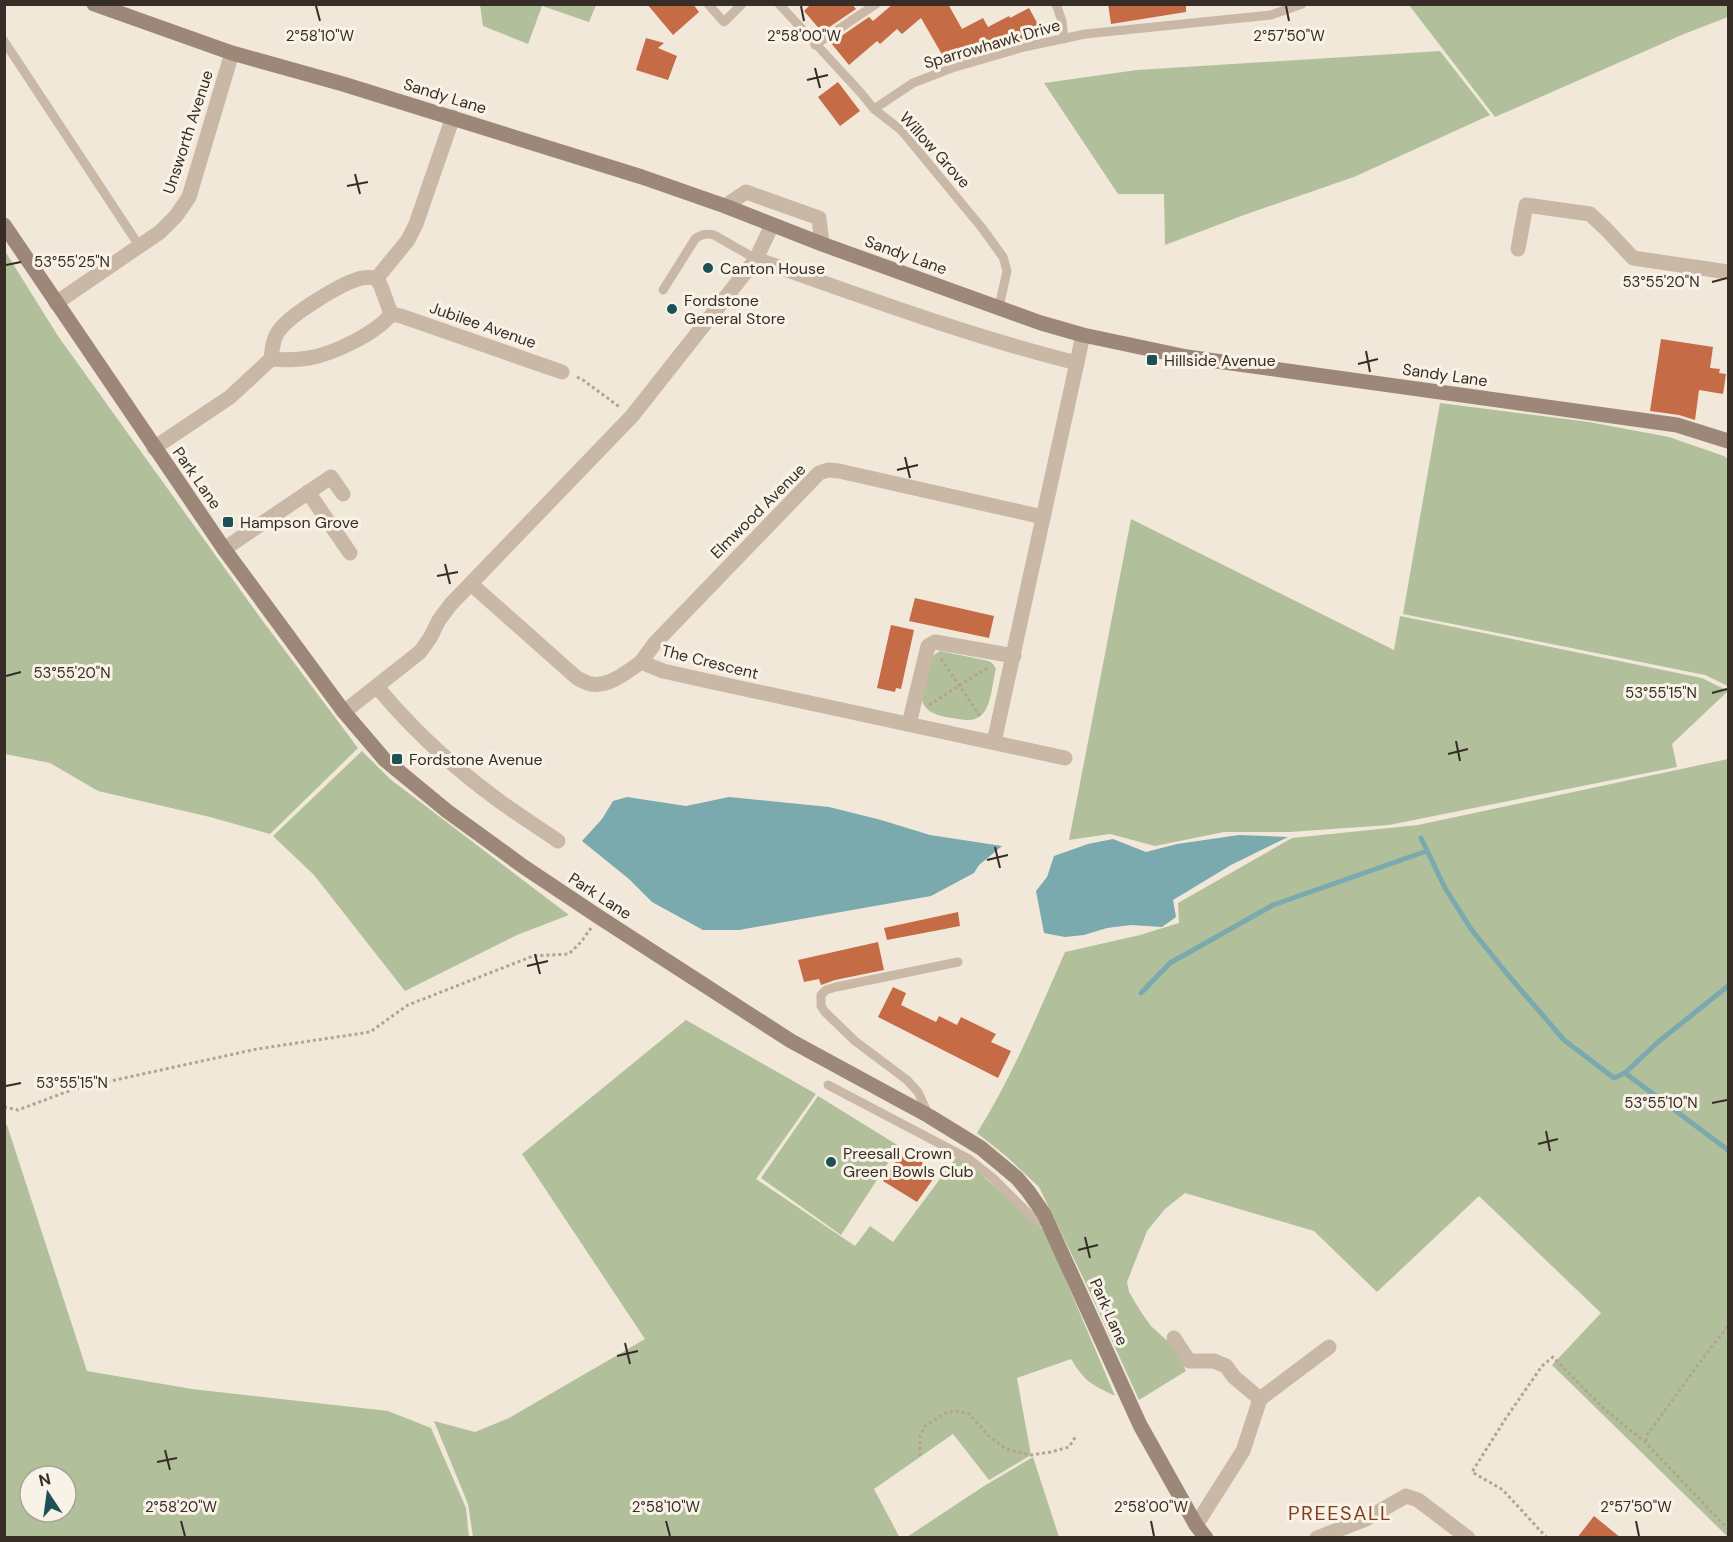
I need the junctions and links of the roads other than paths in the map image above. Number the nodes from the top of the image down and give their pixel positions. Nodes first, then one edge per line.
1 (94, 4) edge
2 (708, 4) edge
3 (742, 4) edge
4 (779, 4) edge
5 (876, 4) edge
6 (1056, 4) edge
7 (1302, 4) edge
8 (1064, 39) junction
9 (4, 41) edge
10 (815, 45) junction
11 (232, 53) junction
12 (874, 109) junction
13 (453, 117) junction
14 (725, 206) junction
15 (4, 225) edge
16 (772, 225) junction
17 (822, 244) junction
18 (140, 247) junction
19 (1518, 249) dead end
20 (756, 259) junction
21 (1728, 272) edge
22 (377, 278) junction
23 (663, 290) dead end
24 (56, 303) junction
25 (999, 308) junction
26 (391, 314) junction
27 (1083, 335) junction
28 (271, 359) junction
29 (1077, 363) junction
30 (562, 372) road end
31 (1728, 441) edge
32 (154, 448) junction
33 (308, 492) junction
34 (343, 494) dead end
35 (1043, 517) junction
36 (224, 549) junction
37 (350, 552) dead end
38 (471, 584) junction
39 (1014, 656) junction
40 (641, 662) junction
41 (377, 687) junction
42 (344, 712) junction
43 (909, 724) junction
44 (994, 742) junction
45 (1065, 758) dead end
46 (558, 841) dead end
47 (957, 962) dead end
48 (828, 1086) dead end
49 (930, 1116) junction
50 (1050, 1226) junction
51 (1173, 1338) dead end
52 (1329, 1347) dead end
53 (1260, 1399) junction
54 (1196, 1525) junction
55 (1206, 1538) edge
56 (1317, 1538) edge
57 (1468, 1538) edge

1 - 11 main road, Sandy Lane
2 - 3 lane
4 - 10 lane, Willow Grove
5 - 10 lane
6 - 8 lane
7 - 8 lane, Sparrowhawk Drive
8 - 12 lane, Sparrowhawk Drive
9 - 18 lane
10 - 12 lane, Willow Grove
11 - 13 main road, Sandy Lane
11 - 18 street, Unsworth Avenue
12 - 25 lane, Willow Grove
13 - 14 main road, Sandy Lane
13 - 22 street
14 - 16 main road, Sandy Lane
14 - 17 street
15 - 24 main road, Park Lane
16 - 17 main road, Sandy Lane
16 - 20 street
17 - 25 main road, Sandy Lane
18 - 24 street, Unsworth Avenue
19 - 21 street
20 - 23 lane
20 - 29 street
20 - 38 street
22 - 26 street
22 - 28 street
24 - 32 main road, Park Lane
25 - 27 main road, Sandy Lane
26 - 28 street
26 - 30 street, Jubilee Avenue
27 - 29 street
27 - 31 main road, Sandy Lane
28 - 32 street
29 - 35 street
32 - 36 main road, Park Lane
33 - 34 street
33 - 36 street
33 - 37 street
35 - 39 street
35 - 40 street, Elmwood Avenue
36 - 42 main road, Park Lane
38 - 40 street, The Crescent
38 - 41 street
39 - 43 street
39 - 44 street
40 - 43 street, The Crescent
41 - 42 street
41 - 46 street
42 - 49 main road, Park Lane
43 - 44 street, The Crescent
44 - 45 street, The Crescent
47 - 49 lane
48 - 50 lane
49 - 50 main road, Park Lane
50 - 54 main road, Park Lane
51 - 53 street
52 - 53 street
53 - 54 street
54 - 55 main road, Park Lane
56 - 57 street

